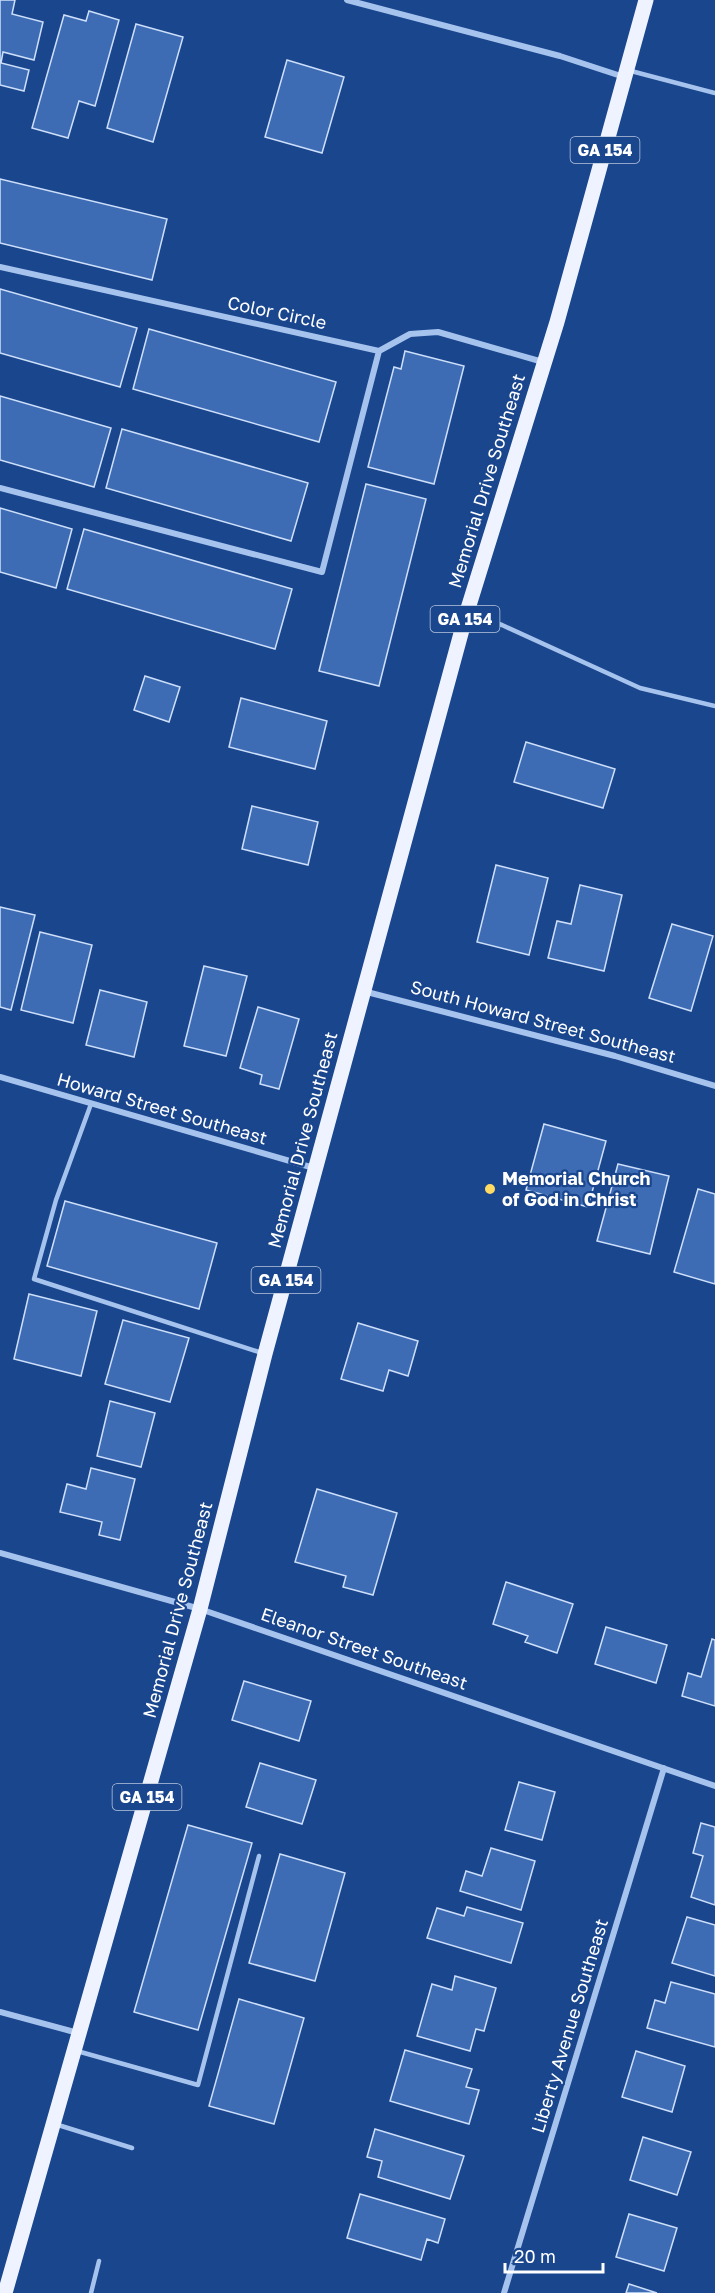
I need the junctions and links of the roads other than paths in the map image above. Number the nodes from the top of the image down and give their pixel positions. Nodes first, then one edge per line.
1 (347, 0) edge
2 (646, 0) edge
3 (625, 73) junction
4 (715, 93) edge
5 (0, 267) edge
6 (379, 351) junction
7 (543, 362) junction
8 (0, 488) edge
9 (466, 615) junction
10 (715, 706) edge
11 (363, 991) junction
12 (0, 1077) edge
13 (715, 1086) edge
14 (92, 1104) junction
15 (316, 1169) junction
16 (265, 1354) junction
17 (0, 1553) edge
18 (200, 1609) junction
19 (664, 1768) junction
20 (715, 1786) edge
21 (259, 1856) dead end
22 (0, 2012) edge
23 (80, 2034) junction
24 (75, 2051) junction
25 (54, 2124) junction
26 (132, 2148) dead end
27 (99, 2261) dead end
28 (5, 2293) edge
29 (92, 2293) edge
30 (504, 2293) edge

1 - 3 street
2 - 3 main road, Memorial Drive Southeast / GA 154
3 - 4 lane
3 - 7 main road, Memorial Drive Southeast / GA 154
5 - 6 street, Color Circle
6 - 7 street
6 - 8 street
7 - 9 main road, Memorial Drive Southeast / GA 154
9 - 10 lane
9 - 11 main road, Memorial Drive Southeast / GA 154
11 - 13 street, South Howard Street Southeast
11 - 15 main road, Memorial Drive Southeast / GA 154
12 - 14 street, Howard Street Southeast
14 - 15 street, Howard Street Southeast
14 - 16 lane
15 - 16 main road, Memorial Drive Southeast / GA 154
16 - 18 main road, Memorial Drive Southeast / GA 154
17 - 18 street, Eleanor Street Southeast
18 - 19 street, Eleanor Street Southeast
18 - 23 main road, Memorial Drive Southeast / GA 154
19 - 20 street, Eleanor Street Southeast
19 - 30 street, Liberty Avenue Southeast
21 - 24 lane
22 - 23 street
23 - 24 main road, Memorial Drive Southeast / GA 154
24 - 25 main road, Memorial Drive Southeast / GA 154
25 - 26 lane
25 - 28 main road, Memorial Drive Southeast / GA 154
27 - 29 lane

